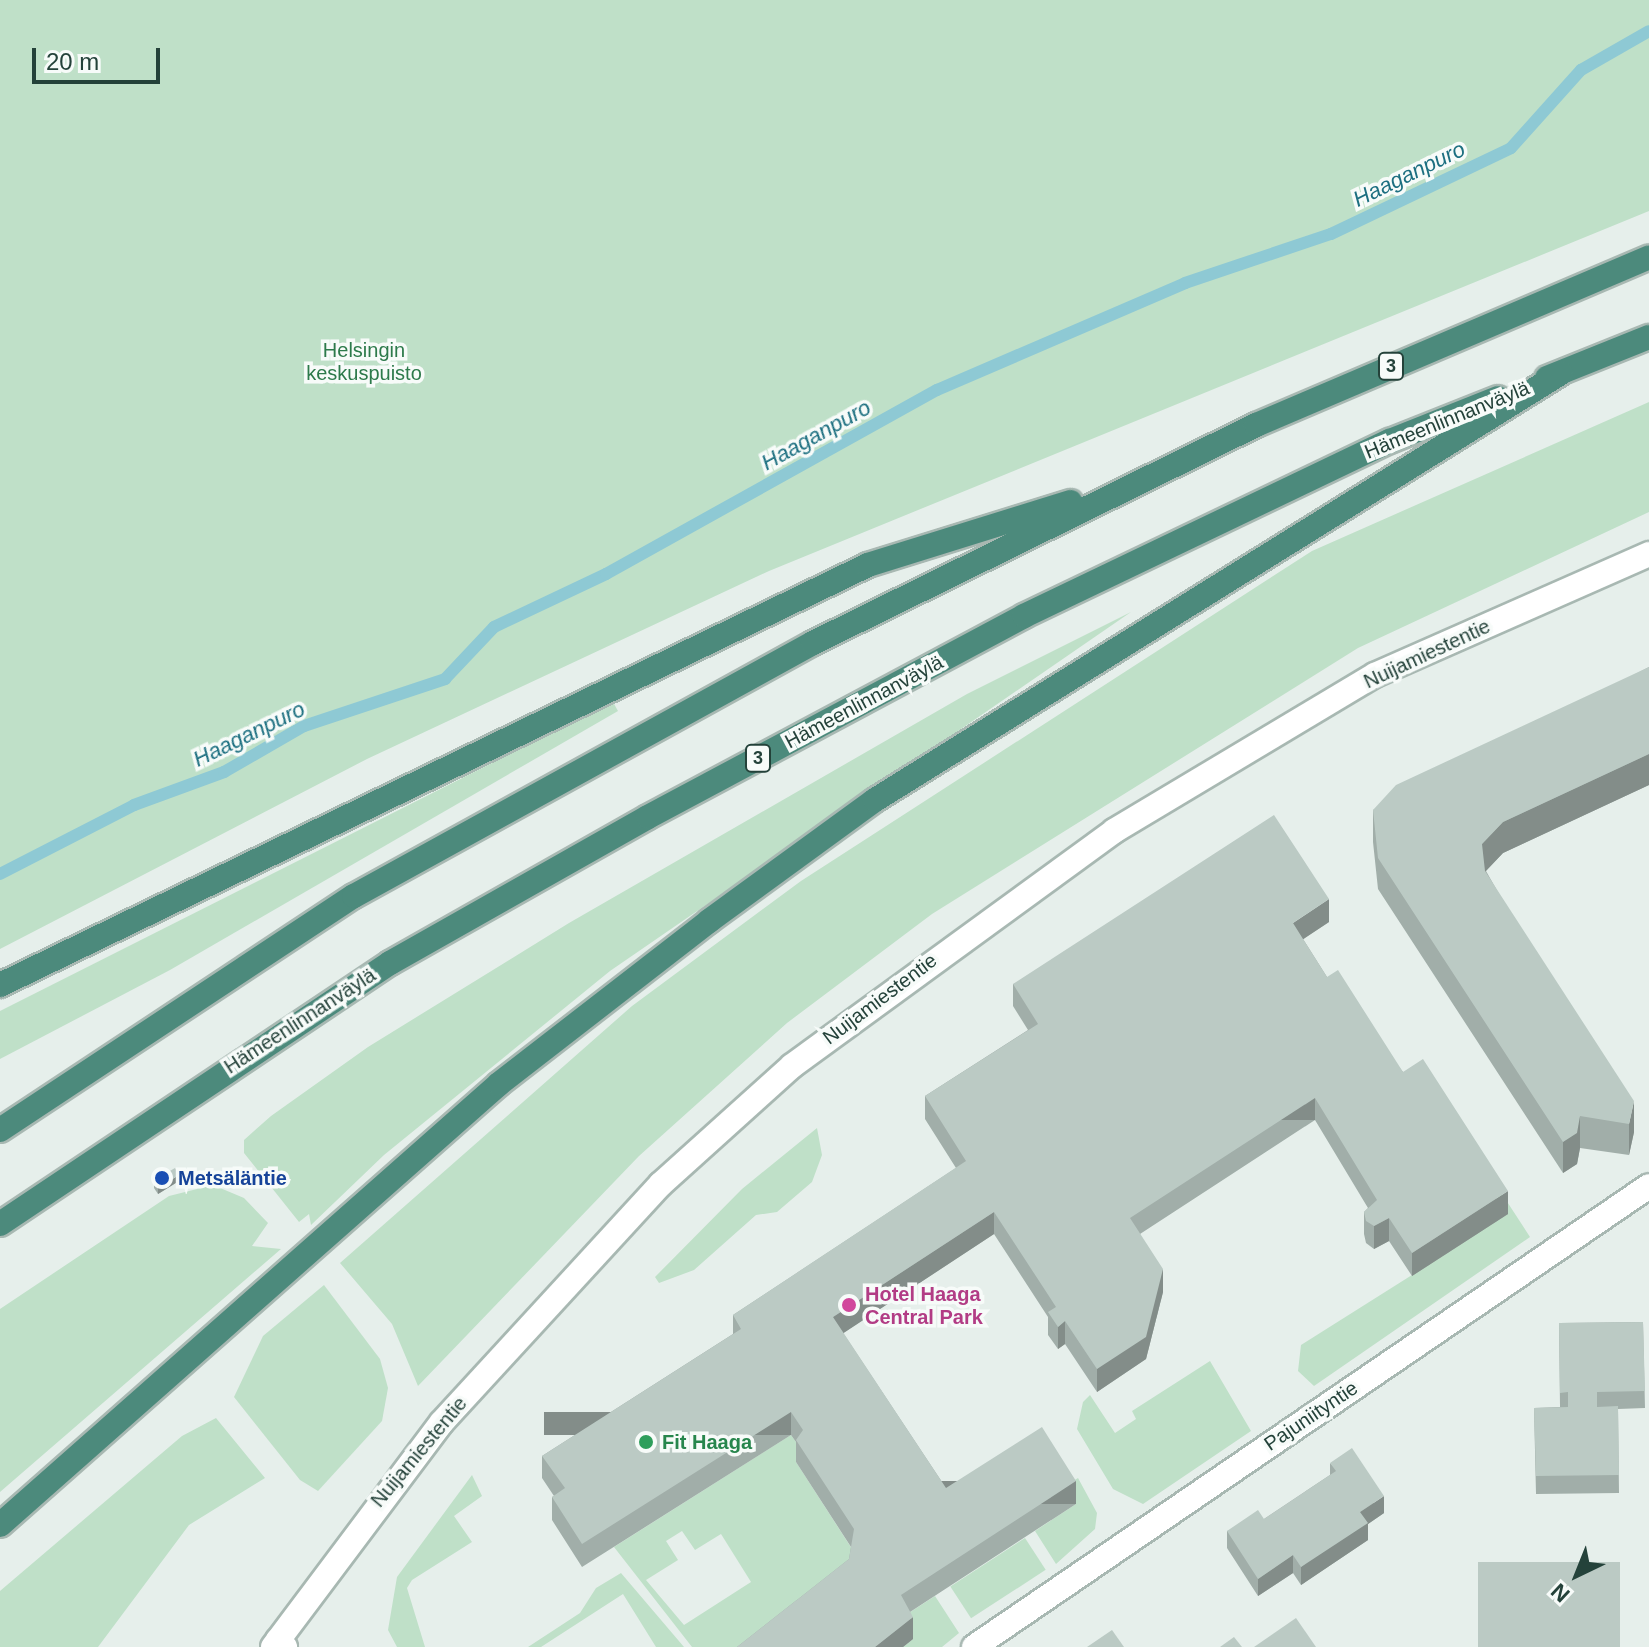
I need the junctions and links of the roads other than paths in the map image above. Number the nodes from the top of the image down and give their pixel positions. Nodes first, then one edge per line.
1 (1649, 257) edge
2 (1649, 337) edge
3 (1561, 373) junction
4 (1141, 481) junction
5 (1649, 554) edge
6 (0, 985) edge
7 (0, 1130) edge
8 (1649, 1186) edge
9 (0, 1224) edge
10 (0, 1525) edge
11 (278, 1645) edge
12 (974, 1647) edge

1 - 4 highway, 3
2 - 3 highway, Hämeenlinnanväylä / 3
3 - 9 highway, Hämeenlinnanväylä / 3
3 - 10 highway
4 - 6 highway
4 - 7 highway, 3
5 - 11 street, Nuijamiestentie
8 - 12 street, Pajuniityntie

